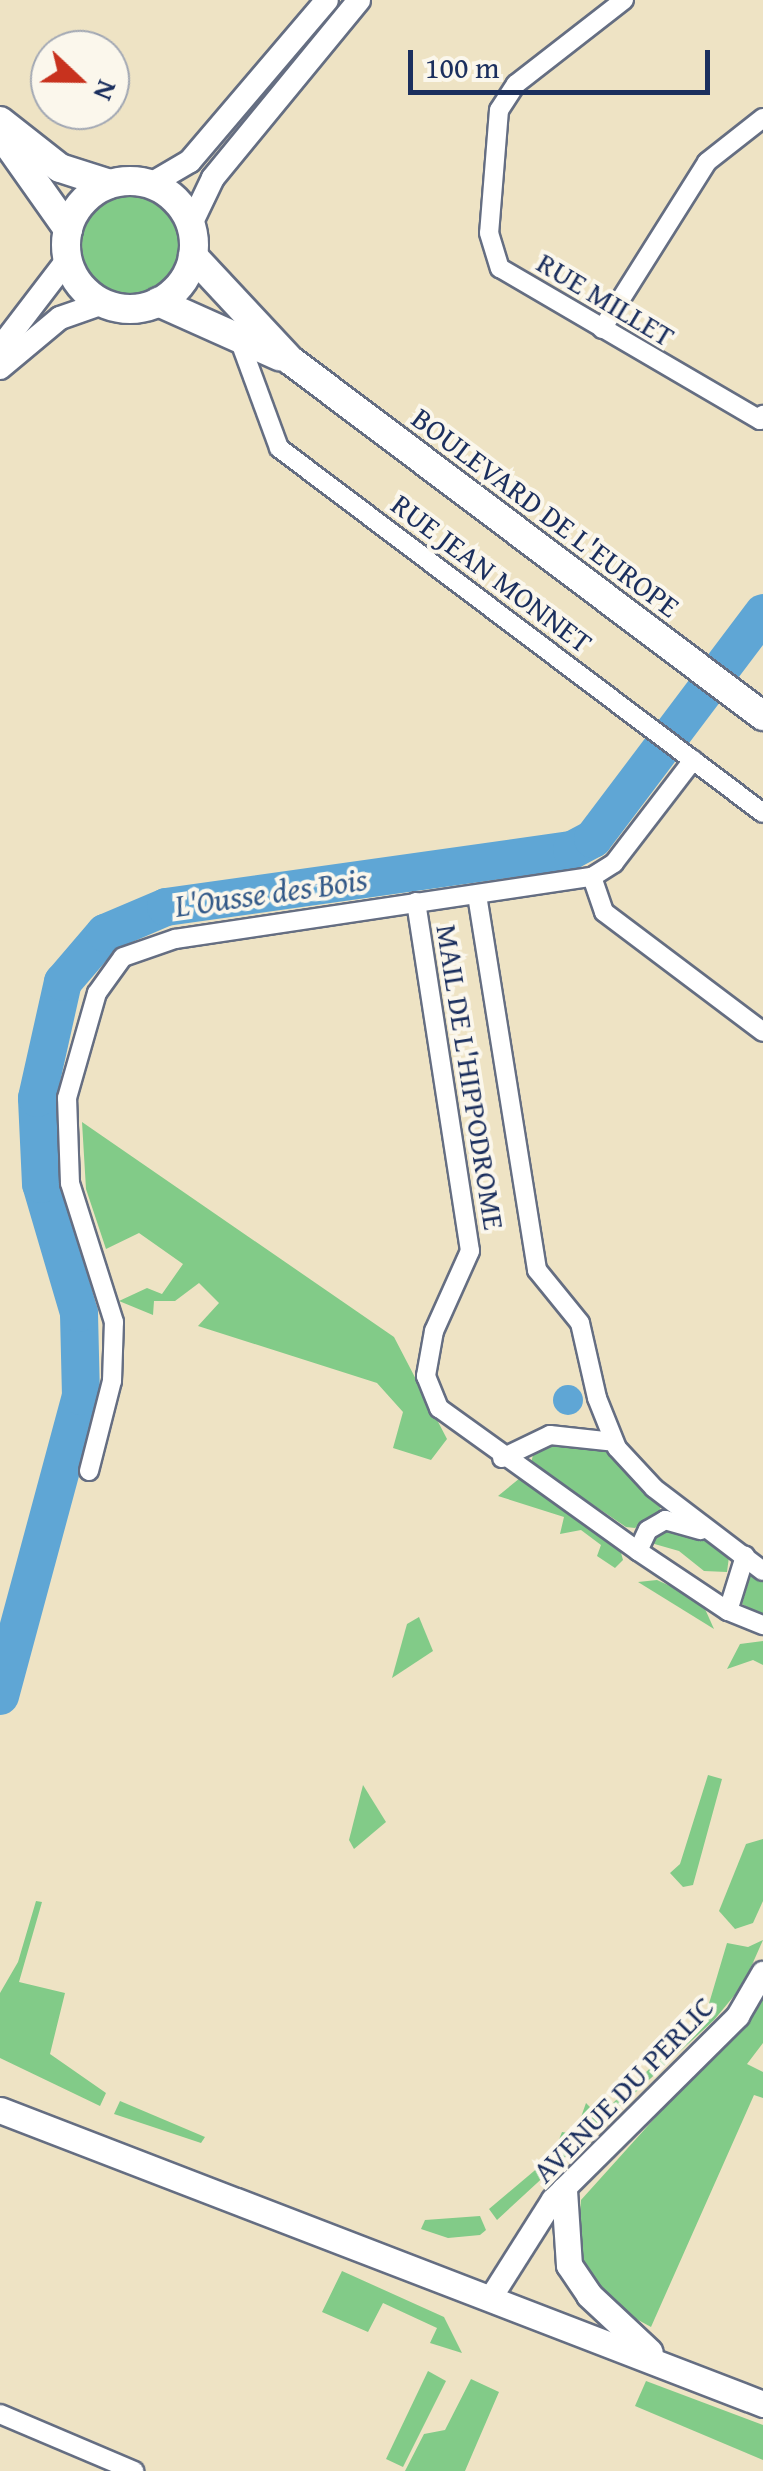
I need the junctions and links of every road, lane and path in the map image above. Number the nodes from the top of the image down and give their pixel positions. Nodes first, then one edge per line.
1 (327, 0) edge
2 (359, 0) edge
3 (624, 0) edge
4 (763, 118) edge
5 (0, 120) edge
6 (0, 133) edge
7 (110, 184) junction
8 (151, 184) junction
9 (191, 224) junction
10 (68, 229) junction
11 (194, 256) junction
12 (68, 259) junction
13 (158, 302) junction
14 (103, 303) junction
15 (602, 329) junction
16 (239, 339) junction
17 (0, 348) edge
18 (290, 360) junction
19 (0, 368) edge
20 (761, 418) edge
21 (763, 716) edge
22 (693, 760) junction
23 (763, 813) edge
24 (592, 877) junction
25 (477, 895) junction
26 (416, 902) junction
27 (763, 1032) edge
28 (614, 1442) junction
29 (502, 1458) junction
30 (89, 1471) dead end
31 (724, 1540) junction
32 (638, 1551) junction
33 (745, 1556) junction
34 (763, 1570) edge
35 (728, 1611) junction
36 (763, 1624) edge
37 (763, 1974) edge
38 (0, 2110) edge
39 (564, 2190) junction
40 (492, 2296) junction
41 (665, 2365) junction
42 (763, 2404) edge
43 (0, 2414) edge
44 (106, 2466) edge
45 (134, 2471) edge

1 - 8 street
2 - 9 street
3 - 15 street, RUE MILLET
4 - 15 street
5 - 7 main road
6 - 10 main road
7 - 8 main road
7 - 10 main road
8 - 9 main road
9 - 11 main road
10 - 12 main road
11 - 13 main road
11 - 18 main road, BOULEVARD DE L'EUROPE
12 - 14 main road
12 - 17 street
13 - 14 main road
13 - 16 main road, BOULEVARD DE L'EUROPE
14 - 19 street
15 - 20 street, RUE MILLET
16 - 18 main road, BOULEVARD DE L'EUROPE
16 - 22 street, RUE JEAN MONNET
18 - 21 main road, BOULEVARD DE L'EUROPE
22 - 23 street, RUE JEAN MONNET
22 - 24 street
24 - 25 street
24 - 27 street
25 - 26 street
25 - 28 street, MAIL DE L'HIPPODROME
26 - 29 street, MAIL DE L'HIPPODROME
26 - 30 street
28 - 29 street
28 - 31 street, MAIL DE L'HIPPODROME
29 - 32 street, MAIL DE L'HIPPODROME
31 - 32 street, MAIL DE L'HIPPODROME
31 - 33 street, MAIL DE L'HIPPODROME
32 - 35 street, MAIL DE L'HIPPODROME
33 - 34 street, MAIL DE L'HIPPODROME
33 - 35 street
35 - 36 street, MAIL DE L'HIPPODROME
37 - 39 street, AVENUE DU PERLIC
38 - 40 main road
39 - 40 street, AVENUE DU PERLIC
39 - 41 main road
40 - 41 main road
41 - 42 main road
43 - 44 street
44 - 45 street

